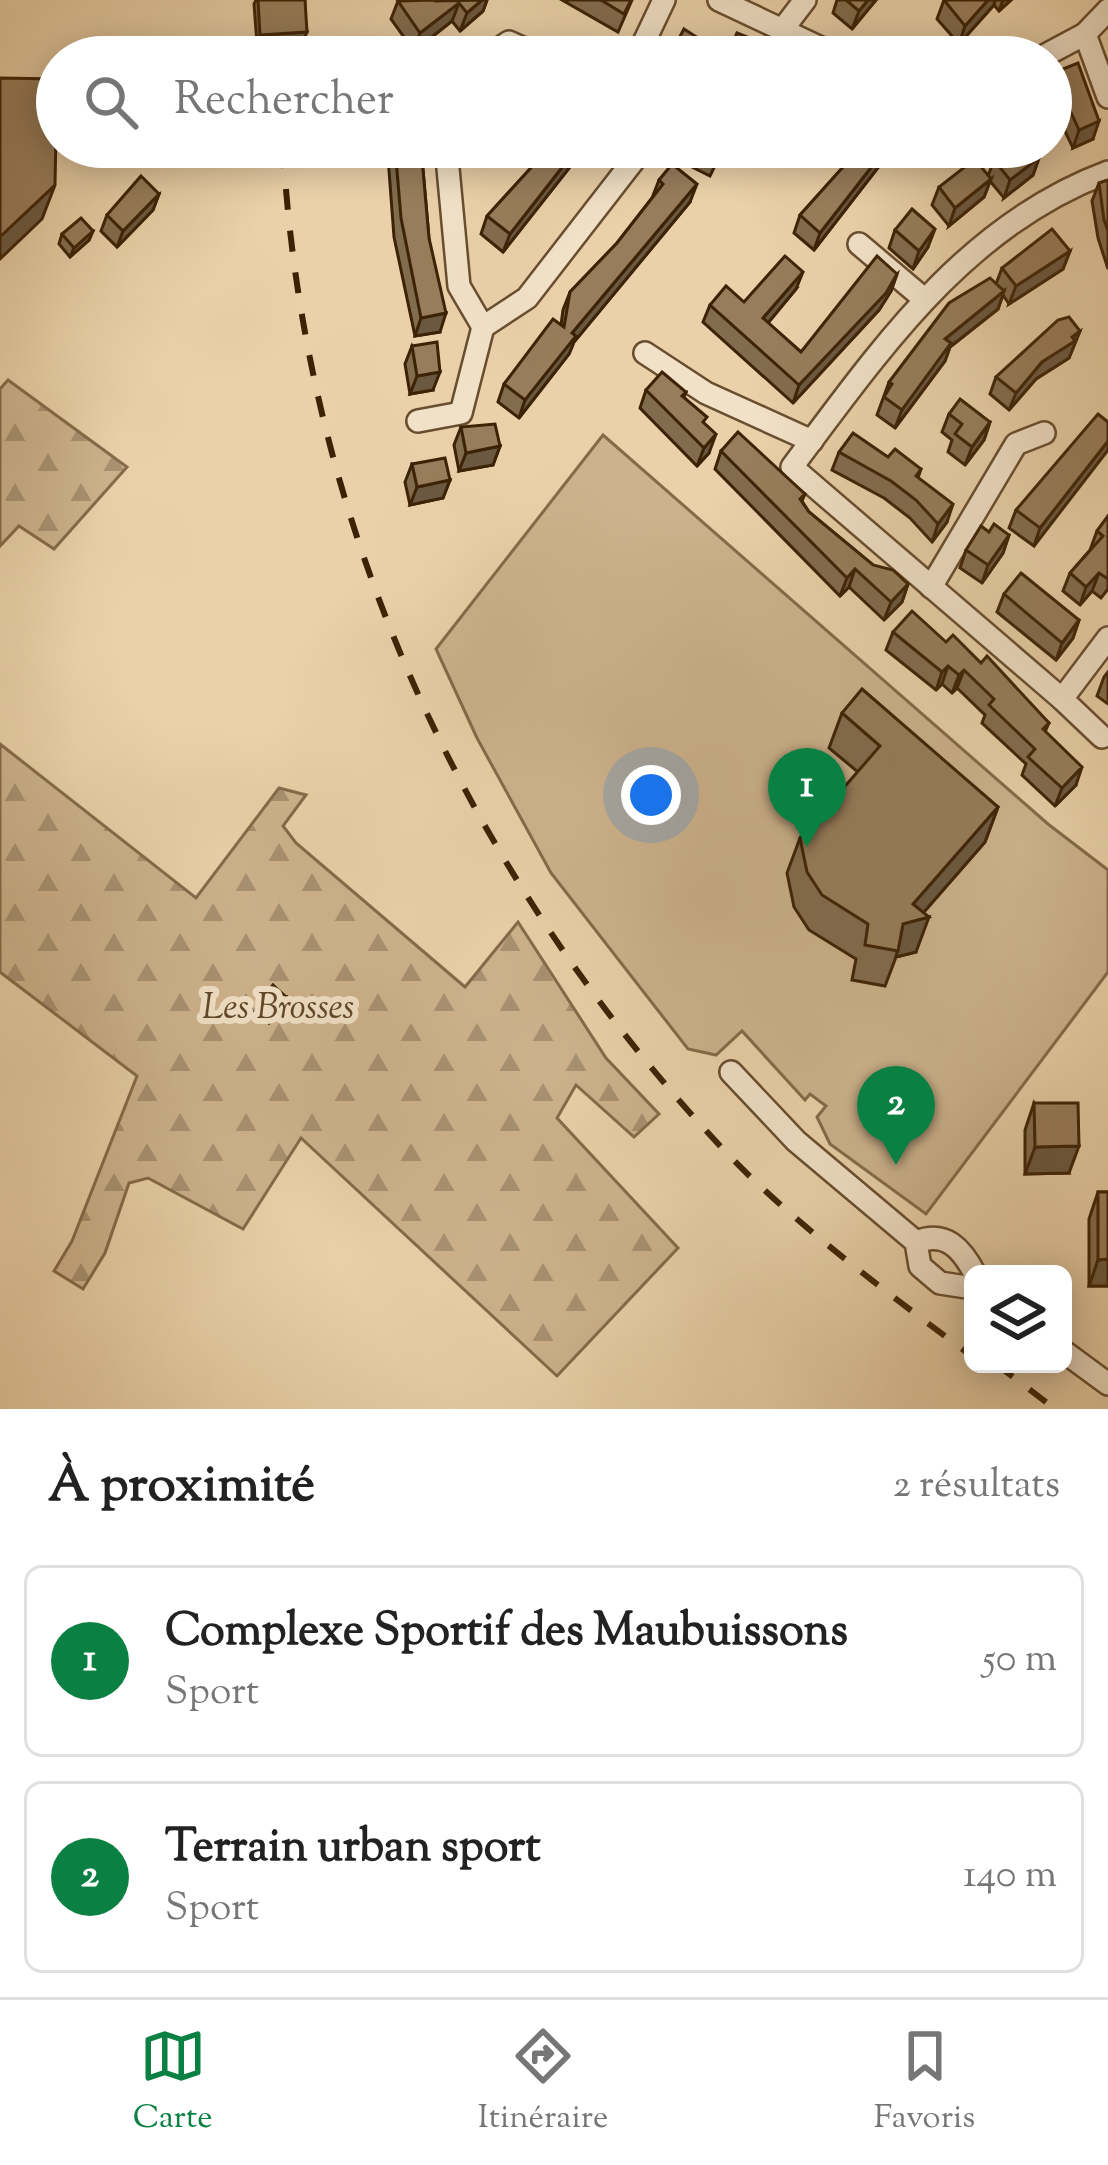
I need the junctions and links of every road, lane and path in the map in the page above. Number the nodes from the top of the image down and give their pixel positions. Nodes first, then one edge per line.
1 (664, 0) edge
2 (719, 0) edge
3 (805, 0) edge
4 (1108, 10) edge
5 (783, 29) junction
6 (1085, 34) junction
7 (647, 36) edge
8 (797, 36) edge
9 (1072, 41) edge
10 (1108, 97) edge
11 (448, 168) edge
12 (628, 168) edge
13 (1108, 172) edge
14 (860, 244) dead end
15 (923, 298) junction
16 (483, 327) junction
17 (645, 353) dead end
18 (418, 422) dead end
19 (1044, 433) dead end
20 (812, 441) junction
21 (931, 586) junction
22 (1108, 638) edge
23 (1062, 699) junction
24 (1102, 737) dead end
25 (730, 1072) dead end
26 (916, 1242) junction
27 (970, 1265) edge
28 (964, 1287) edge
29 (1072, 1358) edge
30 (1108, 1384) edge

1 - 7 street
2 - 5 street
3 - 5 street
4 - 6 street
5 - 8 street
6 - 9 street
6 - 10 street
11 - 16 street
12 - 16 street
13 - 15 street
14 - 15 street
15 - 20 street
16 - 18 street
17 - 20 street
19 - 21 street
20 - 21 street
21 - 23 street
22 - 23 street
23 - 24 street
25 - 26 street
26 - 27 street
26 - 28 street
29 - 30 street

